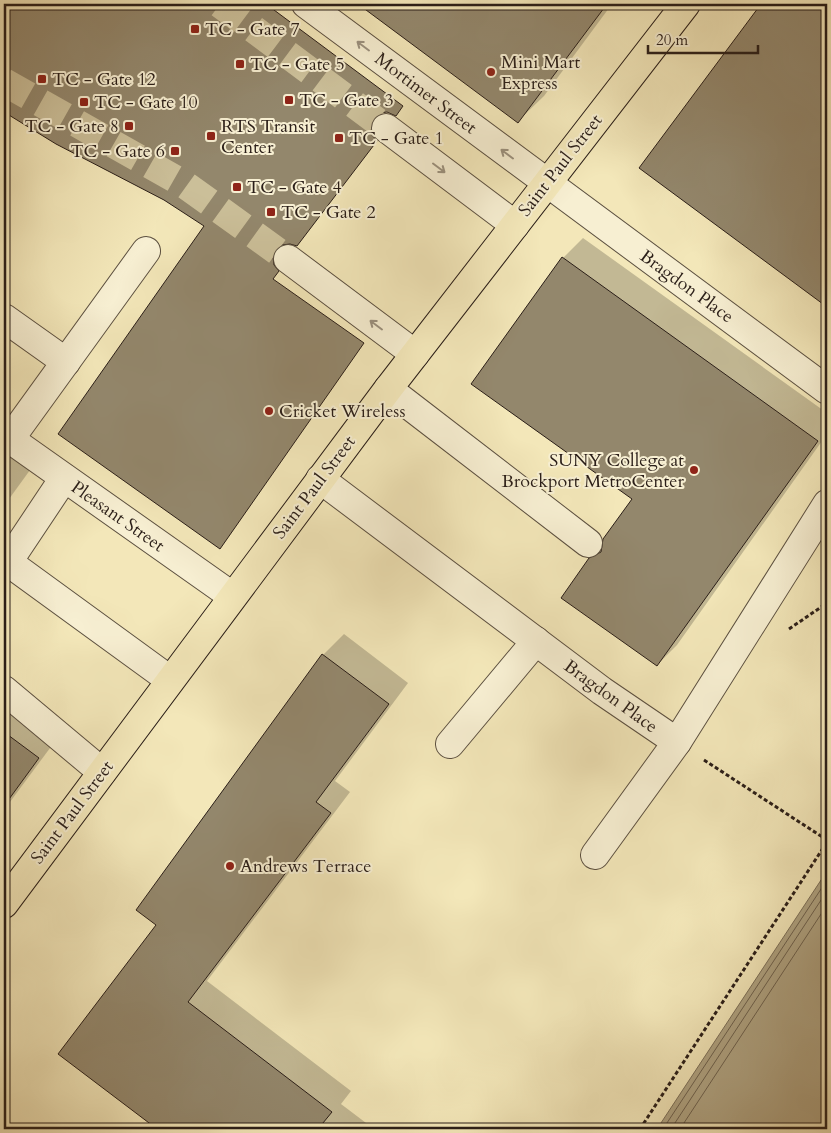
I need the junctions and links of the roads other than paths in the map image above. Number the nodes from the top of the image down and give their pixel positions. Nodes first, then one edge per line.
1 (306, 4) edge
2 (686, 4) edge
3 (386, 128) tunnel mouth
4 (546, 183) junction
5 (515, 225) junction
6 (146, 250) dead end
7 (288, 259) tunnel mouth
8 (4, 318) edge
9 (415, 354) junction
10 (66, 362) junction
11 (824, 381) edge
12 (388, 389) junction
13 (7, 437) edge
14 (64, 478) junction
15 (320, 479) junction
16 (827, 504) edge
17 (588, 543) dead end
18 (6, 565) edge
19 (232, 596) junction
20 (536, 641) junction
21 (170, 680) junction
22 (4, 690) edge
23 (450, 744) dead end
24 (687, 748) junction
25 (102, 772) junction
26 (595, 855) dead end
27 (4, 904) edge

4 -> 1 street, Mortimer Street
2 - 4 main road, Saint Paul Street
3 -> 5 street
4 - 5 main road, Saint Paul Street
4 - 11 street, Bragdon Place
5 - 9 main road, Saint Paul Street
6 - 10 street
9 -> 7 street
8 - 10 street
9 - 12 main road, Saint Paul Street
10 - 13 street
12 - 15 main road, Saint Paul Street
12 - 17 street
13 - 14 street, Pleasant Street
14 - 18 street
14 - 19 street, Pleasant Street
15 - 19 main road, Saint Paul Street
15 - 20 street, Bragdon Place
16 - 24 street, Bragdon Place
18 - 21 street
19 - 21 main road, Saint Paul Street
20 - 23 street
20 - 24 street, Bragdon Place
21 - 25 main road, Saint Paul Street
22 - 25 street
24 - 26 street
25 - 27 main road, Saint Paul Street

